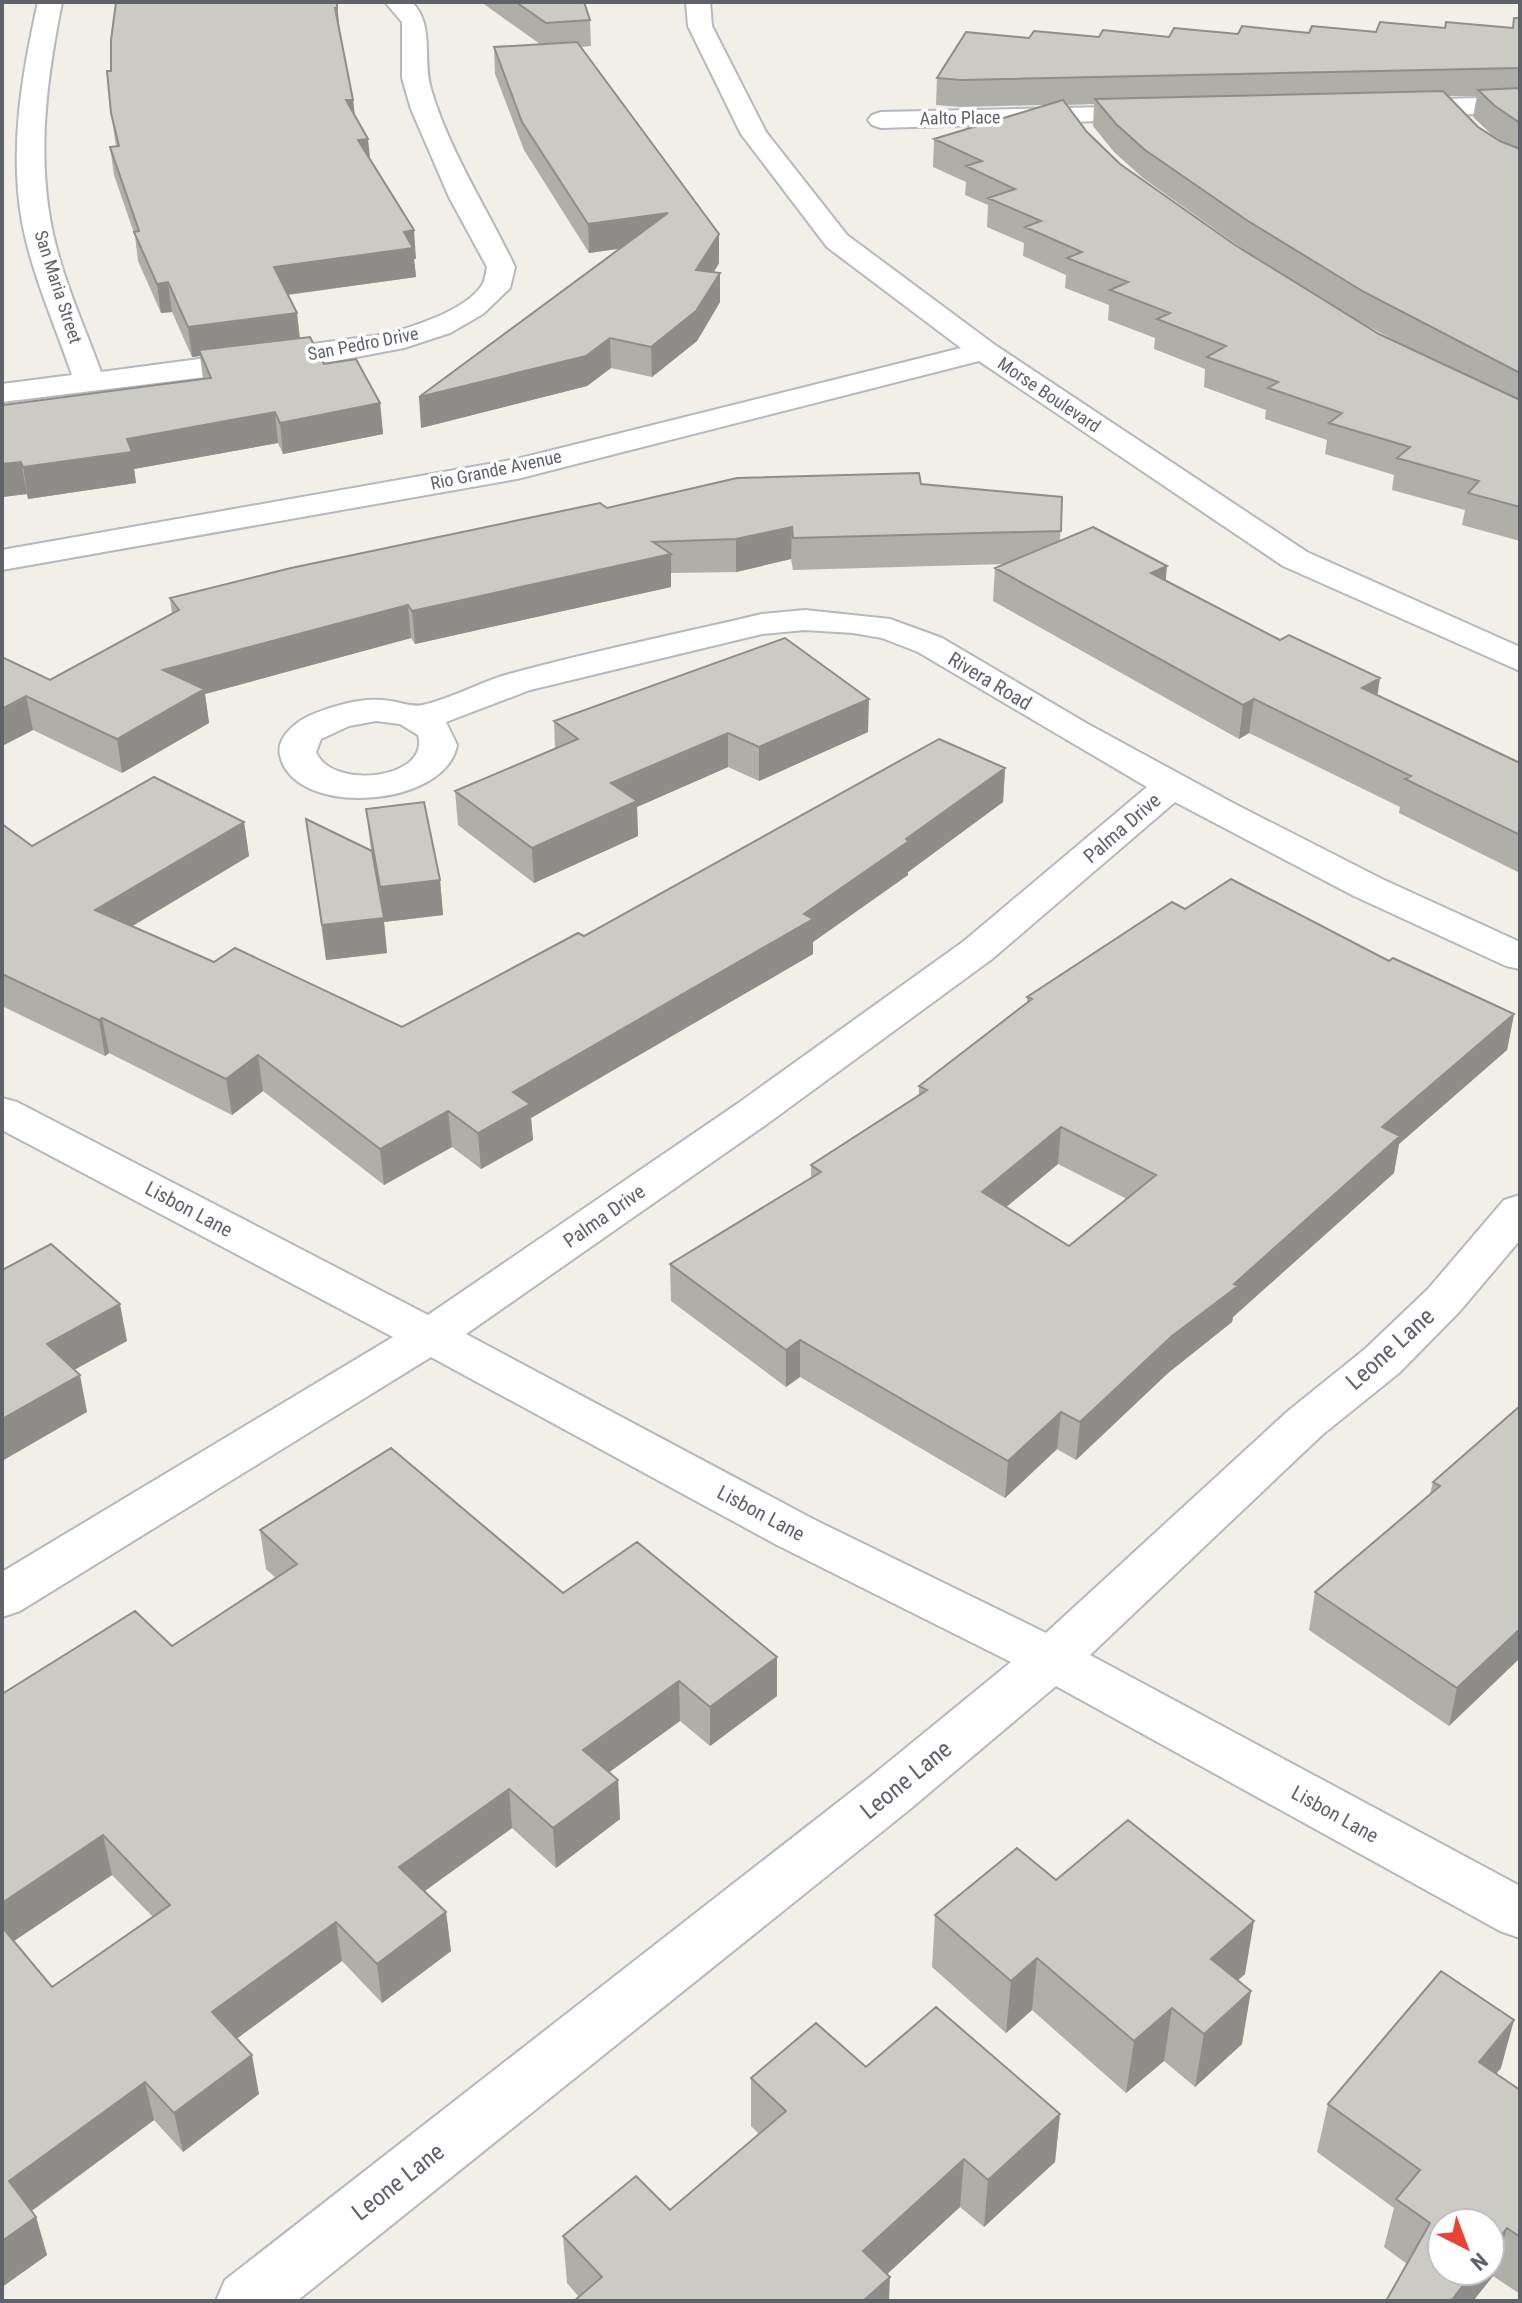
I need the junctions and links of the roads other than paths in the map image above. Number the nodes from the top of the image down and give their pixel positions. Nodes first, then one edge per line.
1 (50, 2) edge
2 (397, 2) edge
3 (698, 2) edge
4 (1520, 105) edge
5 (1448, 107) junction
6 (1369, 109) edge
7 (1180, 113) edge
8 (1070, 116) junction
9 (881, 120) dead end
10 (1470, 135) edge
11 (1089, 145) edge
12 (984, 351) junction
13 (89, 381) junction
14 (2, 393) edge
15 (2, 560) edge
16 (1520, 660) edge
17 (420, 719) dead end
18 (1171, 786) junction
19 (1520, 957) edge
20 (2, 1112) edge
21 (1520, 1210) edge
22 (430, 1336) junction
23 (2, 1597) edge
24 (1052, 1659) junction
25 (1520, 1914) edge
26 (248, 2301) edge

1 - 13 street, San Maria Street
2 - 13 street, San Pedro Drive
3 - 12 street, Morse Boulevard
4 - 5 street
5 - 6 street
5 - 10 street
7 - 8 street, Aalto Place
8 - 9 street, Aalto Place
8 - 11 street
12 - 15 street, Rio Grande Avenue
12 - 16 street, Morse Boulevard
13 - 14 street, San Pedro Drive
17 - 18 street, Rivera Road
18 - 19 street, Rivera Road
18 - 22 street, Palma Drive
20 - 22 street, Lisbon Lane
21 - 24 street, Leone Lane
22 - 23 street, Palma Drive
22 - 24 street, Lisbon Lane
24 - 25 street, Lisbon Lane
24 - 26 street, Leone Lane

